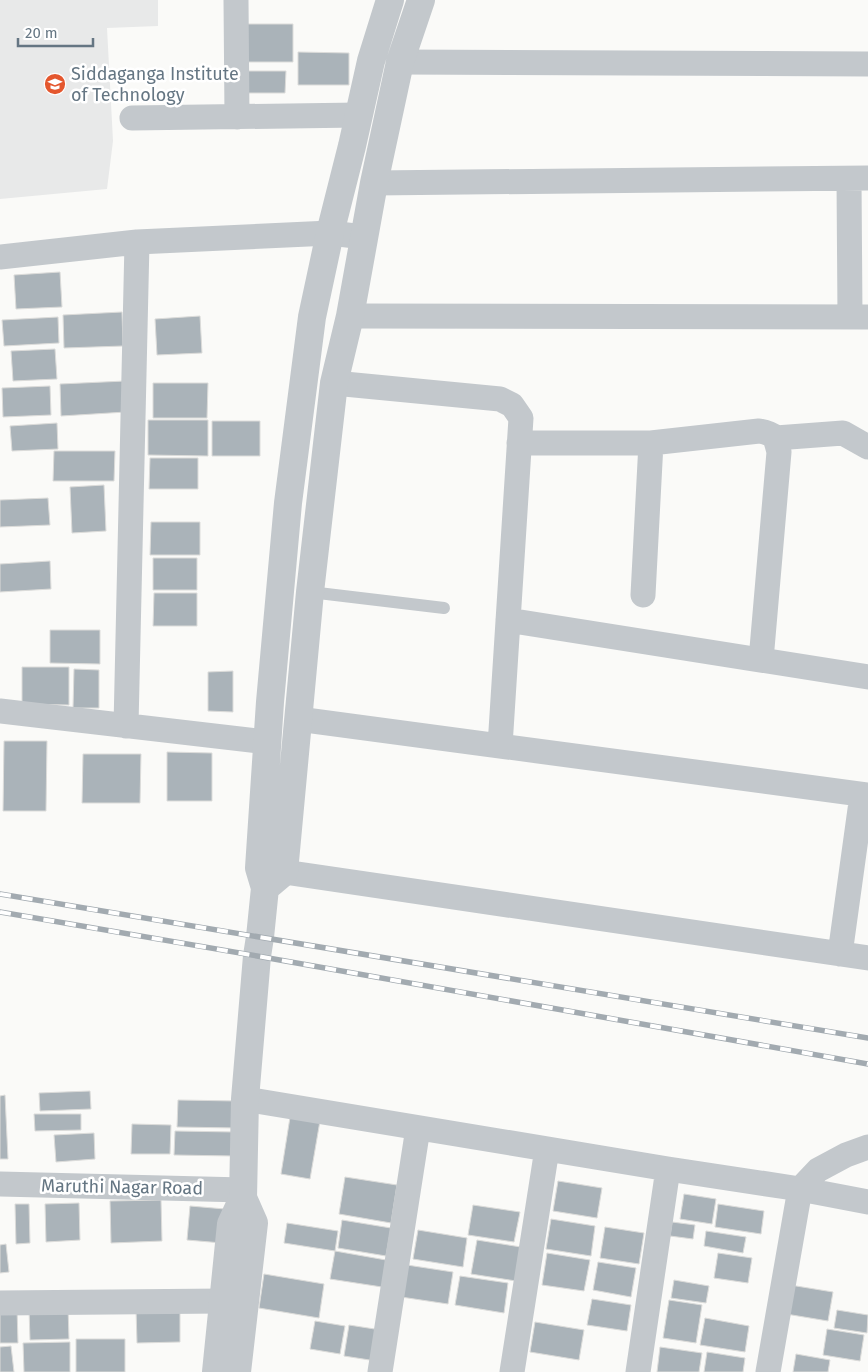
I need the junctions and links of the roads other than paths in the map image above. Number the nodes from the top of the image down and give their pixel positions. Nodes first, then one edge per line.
1 (236, 0) edge
2 (390, 0) edge
3 (421, 0) edge
4 (400, 62) junction
5 (868, 64) edge
6 (359, 115) junction
7 (237, 117) junction
8 (132, 118) dead end
9 (858, 178) edge
10 (374, 183) junction
11 (330, 233) junction
12 (364, 237) junction
13 (137, 242) junction
14 (0, 257) edge
15 (350, 316) junction
16 (859, 317) edge
17 (334, 383) junction
18 (776, 438) junction
19 (519, 443) junction
20 (650, 444) junction
21 (868, 448) edge
22 (310, 592) junction
23 (643, 595) dead end
24 (444, 608) dead end
25 (508, 620) junction
26 (762, 660) junction
27 (868, 678) edge
28 (0, 711) edge
29 (298, 719) junction
30 (126, 726) junction
31 (267, 742) junction
32 (500, 746) junction
33 (865, 795) edge
34 (269, 876) junction
35 (840, 954) junction
36 (868, 958) edge
37 (245, 1099) junction
38 (418, 1128) junction
39 (868, 1147) edge
40 (547, 1149) junction
41 (668, 1170) junction
42 (0, 1184) edge
43 (800, 1189) junction
44 (244, 1194) junction
45 (868, 1202) edge
46 (223, 1301) junction
47 (0, 1303) edge
48 (216, 1372) edge
49 (237, 1372) edge
50 (380, 1372) edge
51 (512, 1372) edge
52 (638, 1372) edge
53 (768, 1372) edge

1 - 7 street
2 - 6 street
3 - 4 street
4 - 5 street
4 - 10 street
6 - 7 street
6 - 11 street
7 - 8 street
9 - 10 street
9 - 16 street
10 - 12 street
11 - 12 street
11 - 13 street
11 - 31 street
12 - 15 street
13 - 14 street
13 - 30 street
15 - 16 street
15 - 17 street
17 - 19 street
17 - 22 street
18 - 20 street
18 - 21 street
18 - 26 street
19 - 20 street
19 - 25 street
20 - 23 street
22 - 24 lane
22 - 29 street
25 - 26 street
25 - 32 street
26 - 27 street
28 - 30 street
29 - 32 street
29 - 34 street
30 - 31 street
31 - 34 street
32 - 33 street
33 - 35 street
34 - 35 street
34 - 37 street
35 - 36 street
37 - 38 street
37 - 44 street
38 - 40 street
38 - 50 street
39 - 43 street
40 - 41 street
40 - 51 street
41 - 43 street
41 - 52 street
42 - 44 street, Maruthi Nagar Road
43 - 45 street
43 - 53 street
44 - 46 street
44 - 49 street
46 - 47 street
46 - 48 street

